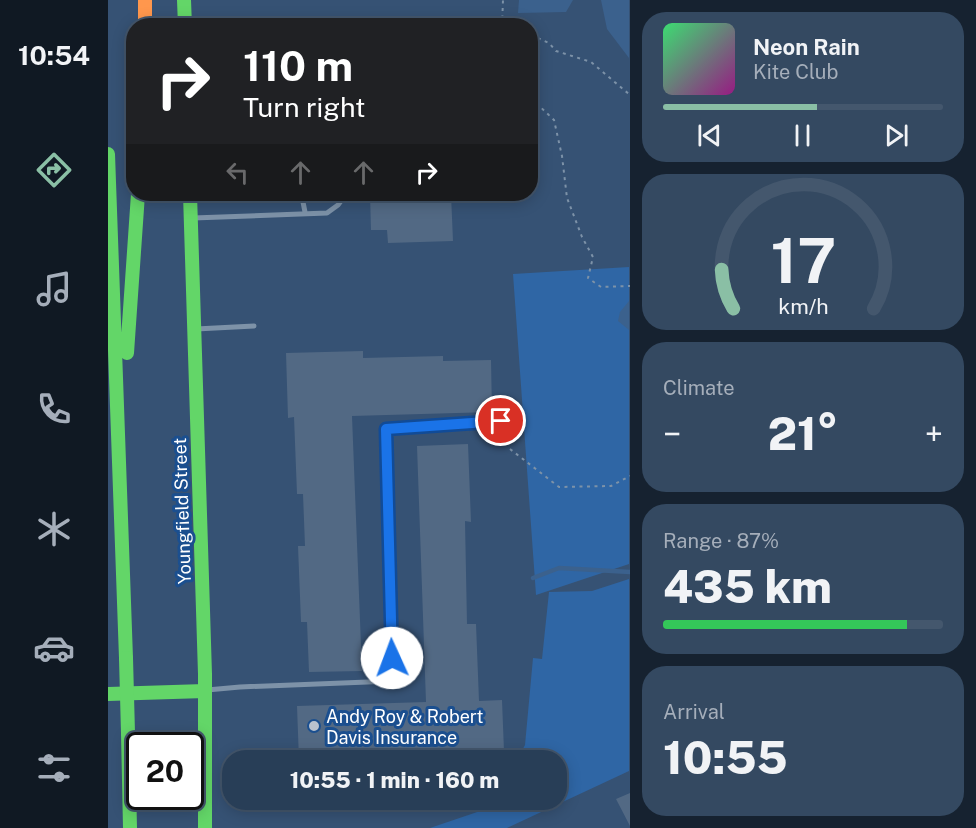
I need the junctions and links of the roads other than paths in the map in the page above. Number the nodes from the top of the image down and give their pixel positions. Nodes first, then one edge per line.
1 (145, 0) edge
2 (184, 0) edge
3 (145, 18) edge
4 (185, 18) edge
5 (108, 154) edge
6 (138, 201) edge
7 (190, 201) edge
8 (303, 201) edge
9 (341, 201) edge
10 (304, 212) junction
11 (191, 218) junction
12 (254, 326) dead end
13 (195, 329) junction
14 (501, 421) dead end
15 (120, 477) junction
16 (205, 691) junction
17 (108, 694) edge
18 (130, 828) edge
19 (205, 828) edge

1 - 3 main road
2 - 4 main road
5 - 15 main road
6 - 15 main road
7 - 11 main road, Youngfield Street
8 - 10 lane
9 - 10 lane
10 - 11 lane
11 - 13 main road, Youngfield Street
12 - 13 lane
13 - 16 main road, Youngfield Street
14 - 16 lane
15 - 18 main road, bridge
16 - 17 main road
16 - 19 main road, Youngfield Street

